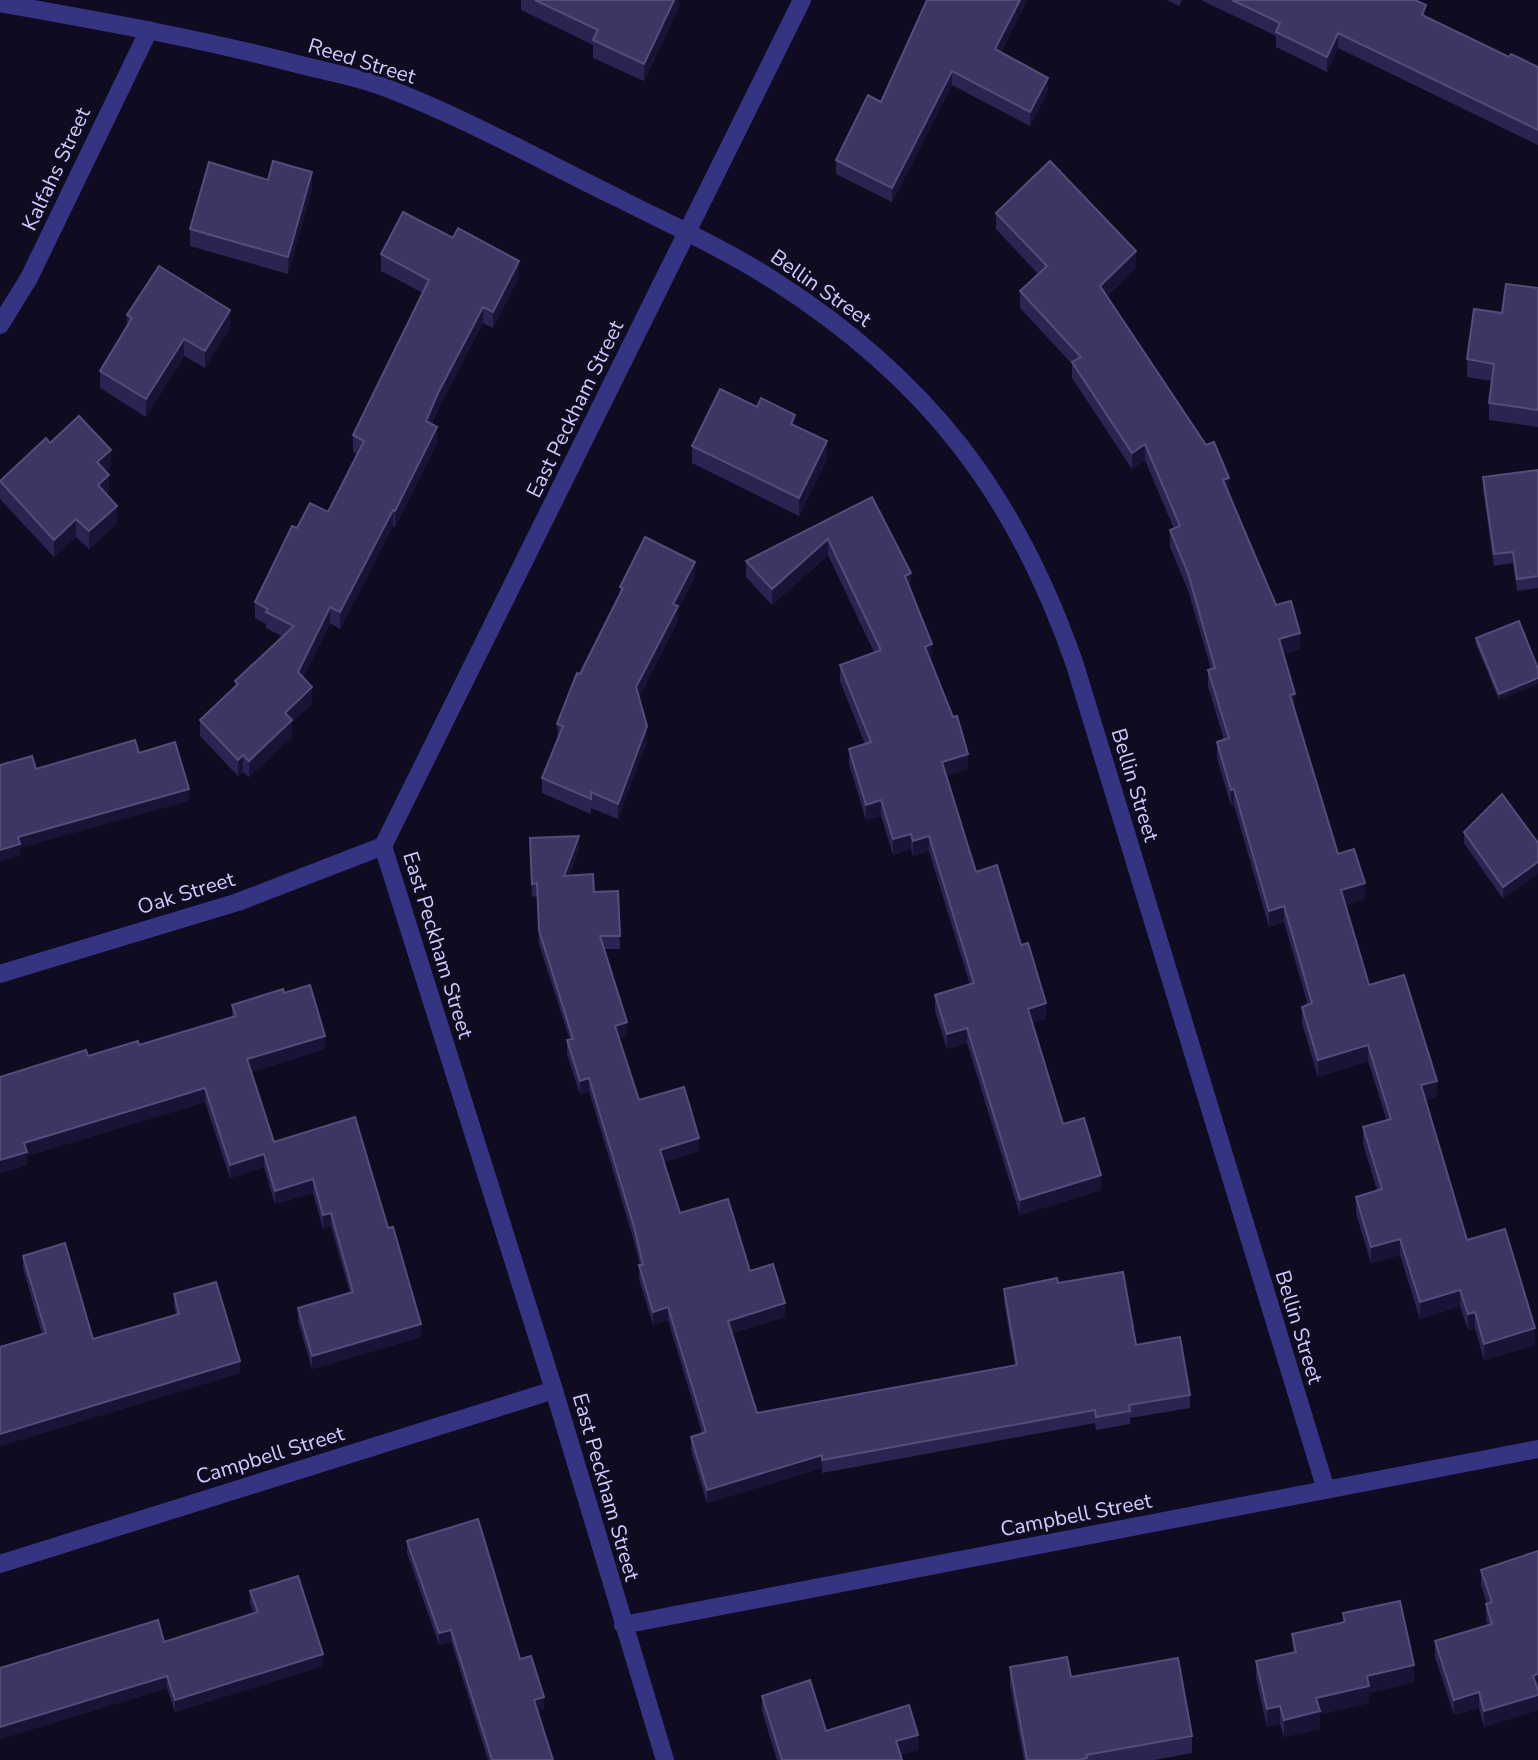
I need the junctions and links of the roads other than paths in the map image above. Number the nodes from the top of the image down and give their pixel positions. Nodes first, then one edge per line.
1 (802, 0) edge
2 (0, 3) edge
3 (149, 30) junction
4 (687, 232) junction
5 (0, 325) edge
6 (383, 846) junction
7 (0, 974) edge
8 (554, 1390) junction
9 (1538, 1450) edge
10 (1326, 1490) junction
11 (0, 1564) edge
12 (623, 1625) junction
13 (665, 1760) edge

1 - 4 street, East Peckham Street
2 - 3 street, Reed Street
3 - 4 street, Reed Street
3 - 5 street, Kalfahs Street
4 - 6 street, East Peckham Street
4 - 10 street, Bellin Street
6 - 7 street, Oak Street
6 - 8 street, East Peckham Street
8 - 11 street, Campbell Street
8 - 12 street, East Peckham Street
9 - 10 street, Campbell Street
10 - 12 street, Campbell Street
12 - 13 street, East Peckham Street

